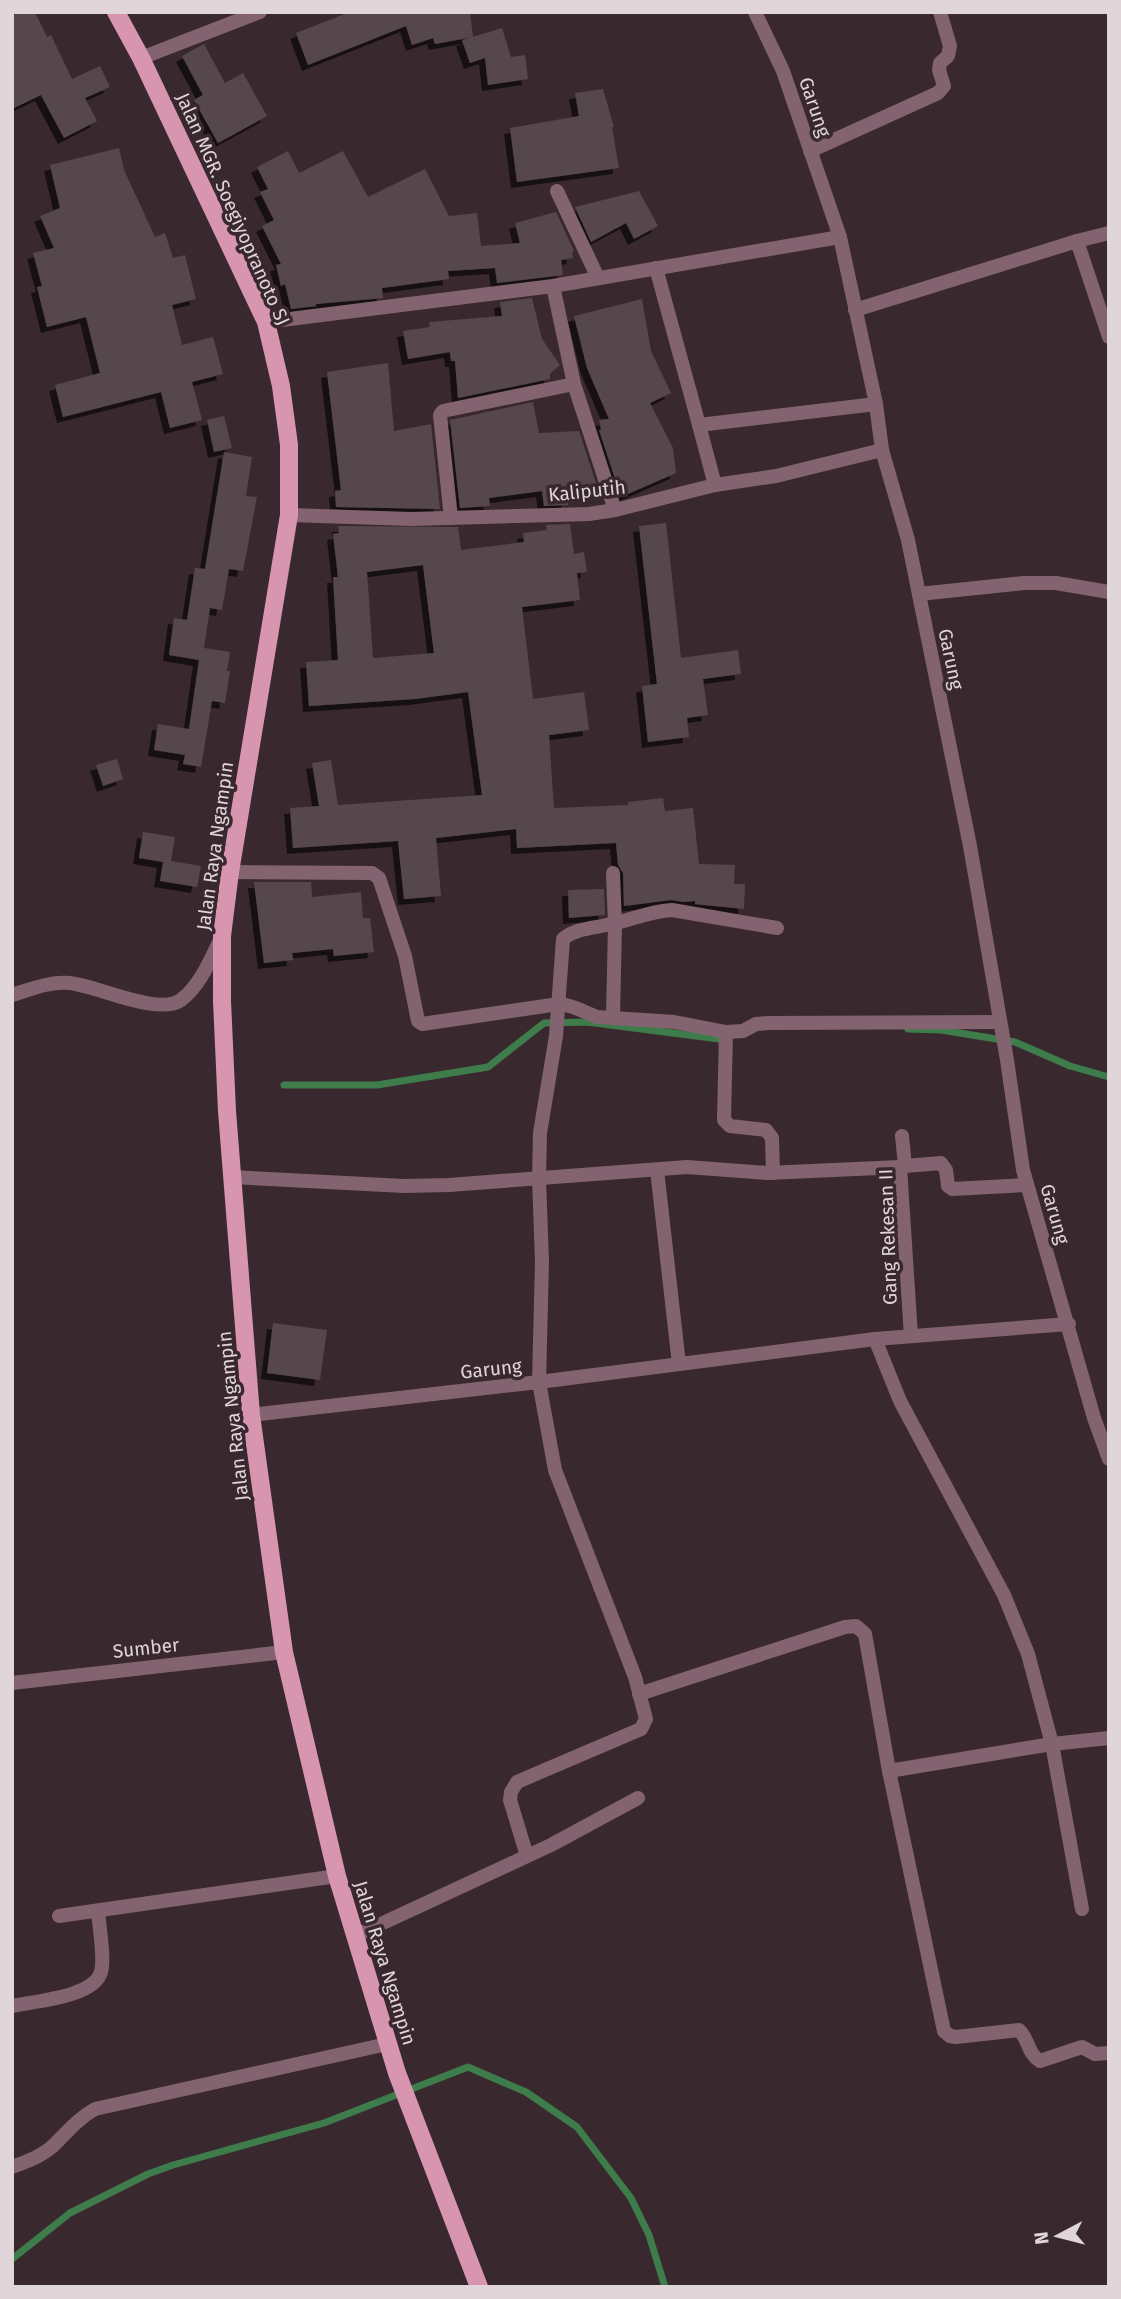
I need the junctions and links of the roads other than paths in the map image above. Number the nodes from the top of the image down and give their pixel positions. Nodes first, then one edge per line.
1 (116, 12) edge
2 (260, 12) edge
3 (755, 12) edge
4 (940, 12) edge
5 (141, 58) junction
6 (810, 151) junction
7 (557, 191) dead end
8 (1109, 233) edge
9 (840, 237) junction
10 (1077, 241) junction
11 (656, 268) junction
12 (598, 278) junction
13 (553, 286) junction
14 (855, 310) junction
15 (266, 322) junction
16 (1109, 337) edge
17 (574, 384) junction
18 (876, 404) junction
19 (699, 425) junction
20 (882, 450) junction
21 (715, 485) junction
22 (615, 510) junction
23 (289, 515) junction
24 (451, 518) junction
25 (1109, 592) edge
26 (919, 594) junction
27 (230, 872) junction
28 (613, 873) dead end
29 (615, 923) junction
30 (777, 928) dead end
31 (222, 936) junction
32 (12, 995) edge
33 (559, 1004) junction
34 (613, 1017) junction
35 (1000, 1022) junction
36 (726, 1032) junction
37 (902, 1136) dead end
38 (902, 1166) junction
39 (657, 1170) junction
40 (773, 1173) junction
41 (232, 1177) junction
42 (539, 1179) junction
43 (1027, 1185) junction
44 (1069, 1324) junction
45 (911, 1336) junction
46 (875, 1339) junction
47 (679, 1364) junction
48 (539, 1382) junction
49 (251, 1415) junction
50 (1109, 1459) edge
51 (284, 1652) junction
52 (12, 1683) edge
53 (639, 1694) junction
54 (1109, 1738) edge
55 (1052, 1744) junction
56 (889, 1771) junction
57 (638, 1798) dead end
58 (527, 1856) junction
59 (337, 1876) junction
60 (1083, 1909) dead end
61 (98, 1911) junction
62 (59, 1916) dead end
63 (355, 1936) junction
64 (12, 2006) edge
65 (387, 2044) junction
66 (1109, 2053) edge
67 (12, 2167) edge
68 (480, 2287) edge

1 - 5 main road, Jalan MGR. Soegiyopranoto SJ
2 - 5 street
3 - 6 street, Garung
4 - 6 street
5 - 15 main road, Jalan MGR. Soegiyopranoto SJ
6 - 9 street, Garung
7 - 12 street
8 - 10 street
9 - 11 street
9 - 14 street, Garung
10 - 14 street
10 - 16 street
11 - 12 street
11 - 19 street
12 - 13 street
13 - 15 street
13 - 17 street
14 - 18 street, Garung
15 - 23 main road, Jalan MGR. Soegiyopranoto SJ
17 - 22 street
17 - 24 street
18 - 19 street
18 - 20 street, Garung
19 - 21 street
20 - 21 street, Kaliputih
20 - 26 street, Garung
21 - 22 street, Kaliputih
22 - 24 street, Kaliputih
23 - 24 street, Kaliputih
23 - 27 main road, Jalan Raya Ngampin
25 - 26 street
26 - 35 street, Garung
27 - 31 main road, Jalan Raya Ngampin
27 - 33 street
28 - 29 street
29 - 30 street
29 - 33 street
29 - 34 street
31 - 32 street
31 - 41 main road, Jalan Raya Ngampin
33 - 34 street
33 - 42 street
34 - 36 street
35 - 36 street
35 - 43 street, Garung
36 - 40 street
37 - 38 street, Gang Rekesan II
38 - 40 street
38 - 43 street
38 - 45 street, Gang Rekesan II
39 - 40 street
39 - 42 street
39 - 47 street
41 - 42 street
41 - 49 main road, Jalan Raya Ngampin
42 - 48 street
43 - 44 street, Garung
44 - 45 street, Garung
44 - 50 street, Garung
45 - 46 street, Garung
46 - 47 street, Garung
46 - 55 street
47 - 48 street, Garung
48 - 49 street, Garung
48 - 53 street
49 - 51 main road, Jalan Raya Ngampin
51 - 52 street, Sumber
51 - 59 main road, Jalan Raya Ngampin
53 - 56 street
53 - 58 street
54 - 55 street
55 - 56 street
55 - 60 street
56 - 66 street
57 - 58 street
58 - 63 street
59 - 61 street
59 - 63 main road, Jalan Raya Ngampin
61 - 62 street
61 - 64 street
63 - 65 main road, Jalan Raya Ngampin
65 - 67 street
65 - 68 main road, Jalan Raya Ngampin

